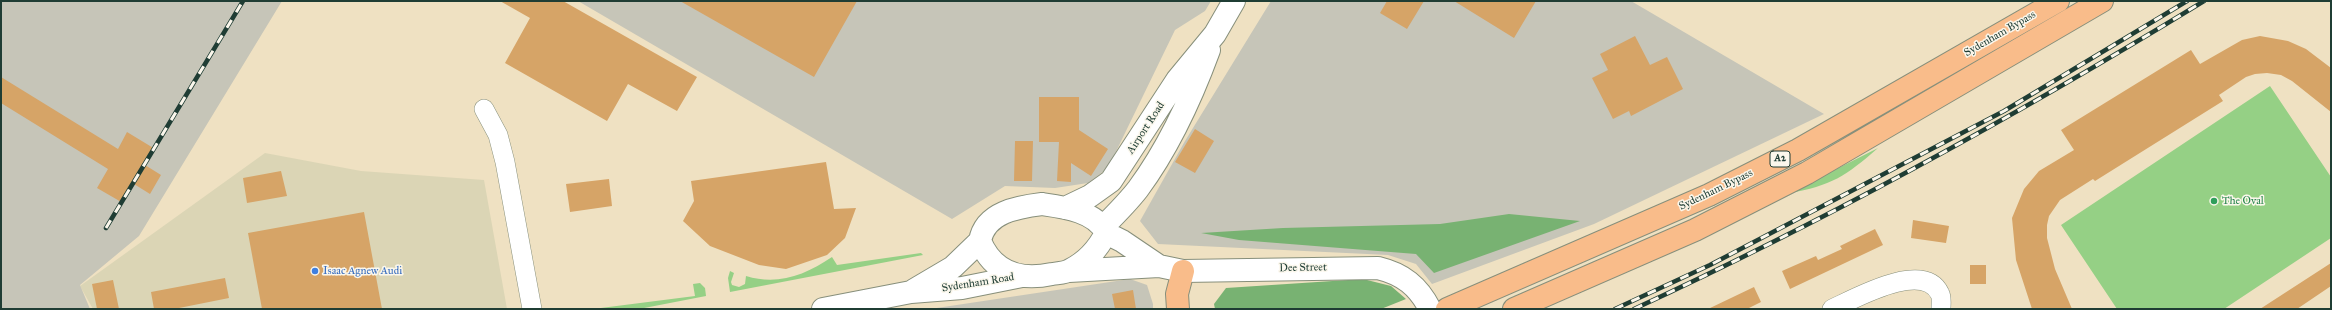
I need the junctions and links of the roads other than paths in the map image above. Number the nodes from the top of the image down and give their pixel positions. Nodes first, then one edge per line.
1 (1234, 1) edge
2 (2058, 1) edge
3 (2102, 1) edge
4 (1215, 34) junction
5 (484, 109) dead end
6 (1065, 208) junction
7 (1104, 230) junction
8 (980, 241) junction
9 (1159, 266) junction
10 (1069, 271) junction
11 (1183, 271) junction
12 (1022, 276) junction
13 (911, 292) junction
14 (1426, 301) edge
15 (1839, 308) edge
16 (532, 309) edge
17 (823, 309) edge
18 (1178, 309) edge
19 (1447, 309) edge
20 (1514, 309) edge
21 (1941, 309) edge

1 - 4 street, Airport Road
2 - 19 highway, Sydenham Bypass / A2
3 - 20 highway, Sydenham Bypass / A2
4 - 6 street, Airport Road
4 - 7 street, Airport Road
5 - 16 street
6 - 7 street
6 - 8 street
7 - 9 street, Dee Street
7 - 10 street
8 - 12 street
8 - 13 street, Sydenham Road
9 - 10 street, Dee Street
9 - 11 street, Dee Street
10 - 12 street
11 - 14 street, Dee Street
11 - 18 highway
12 - 13 street, Sydenham Road
13 - 17 street, Sydenham Road
15 - 21 street

